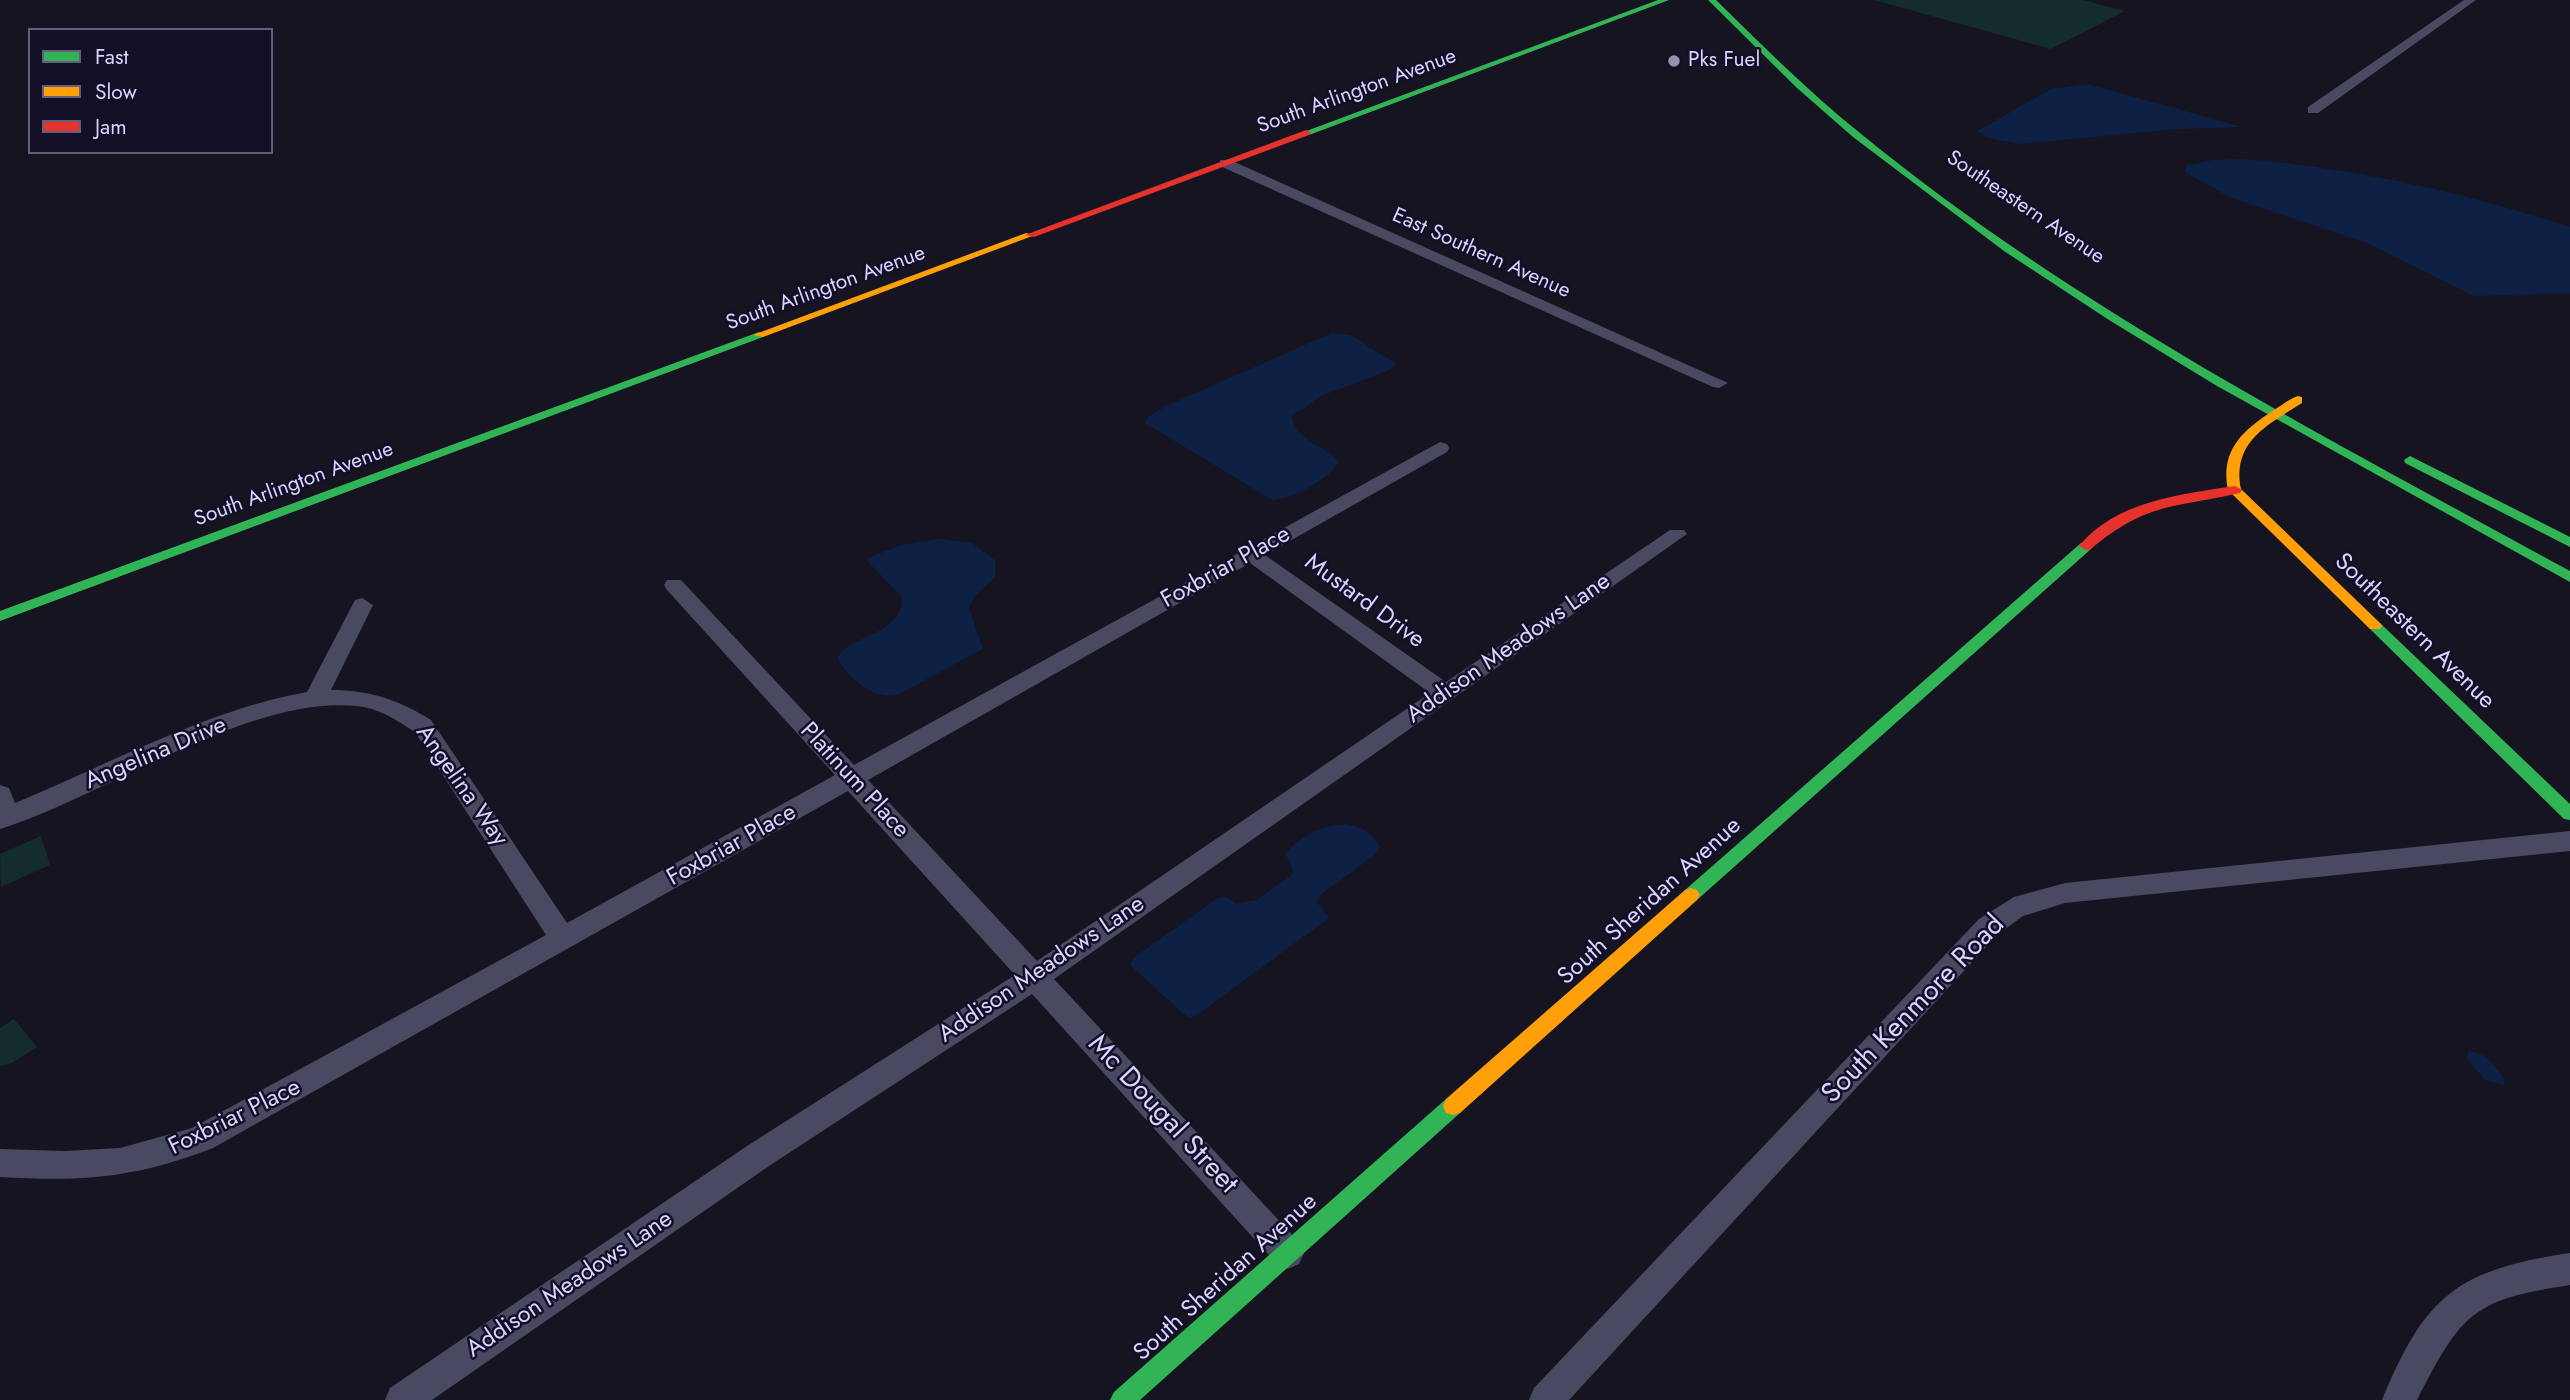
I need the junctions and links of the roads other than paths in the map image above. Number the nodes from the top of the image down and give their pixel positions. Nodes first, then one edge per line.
1 (1665, 0) edge
2 (1712, 0) edge
3 (1733, 0) edge
4 (2471, 0) edge
5 (2313, 110) dead end
6 (1896, 146) dead end
7 (1225, 163) junction
8 (1719, 383) dead end
9 (2279, 389) dead end
10 (2276, 415) junction
11 (1440, 448) dead end
12 (2399, 454) dead end
13 (2235, 490) junction
14 (1677, 534) dead end
15 (2570, 543) edge
16 (1251, 554) junction
17 (2570, 577) edge
18 (674, 585) dead end
19 (362, 605) dead end
20 (0, 617) edge
21 (1446, 693) junction
22 (315, 700) junction
23 (852, 779) junction
24 (2, 811) edge
25 (2570, 814) edge
26 (2570, 841) edge
27 (564, 940) junction
28 (1035, 977) junction
29 (0, 1163) edge
30 (1289, 1253) junction
31 (2570, 1269) edge
32 (402, 1400) edge
33 (1122, 1400) edge
34 (1546, 1400) edge
35 (2399, 1400) edge

1 - 7 main road, South Arlington Avenue
2 - 10 main road, Southeastern Avenue
3 - 6 main road
4 - 5 street
7 - 8 street, East Southern Avenue
7 - 20 main road, South Arlington Avenue
9 - 10 main road
10 - 13 main road
10 - 17 main road, Southeastern Avenue
11 - 16 street, Foxbriar Place
12 - 15 main road
13 - 25 main road, Southeastern Avenue
13 - 30 main road, South Sheridan Avenue
14 - 21 street, Addison Meadows Lane
16 - 21 street, Mustard Drive
16 - 23 street, Foxbriar Place
18 - 23 street, Platinum Place
19 - 22 street
21 - 28 street, Addison Meadows Lane
22 - 24 street, Angelina Drive
22 - 27 street, Angelina Way
23 - 27 street, Foxbriar Place
23 - 28 street, Platinum Place
26 - 34 street, South Kenmore Road
27 - 29 street, Foxbriar Place
28 - 30 street, Mc Dougal Street
28 - 32 street, Addison Meadows Lane
30 - 33 main road, South Sheridan Avenue
31 - 35 street

